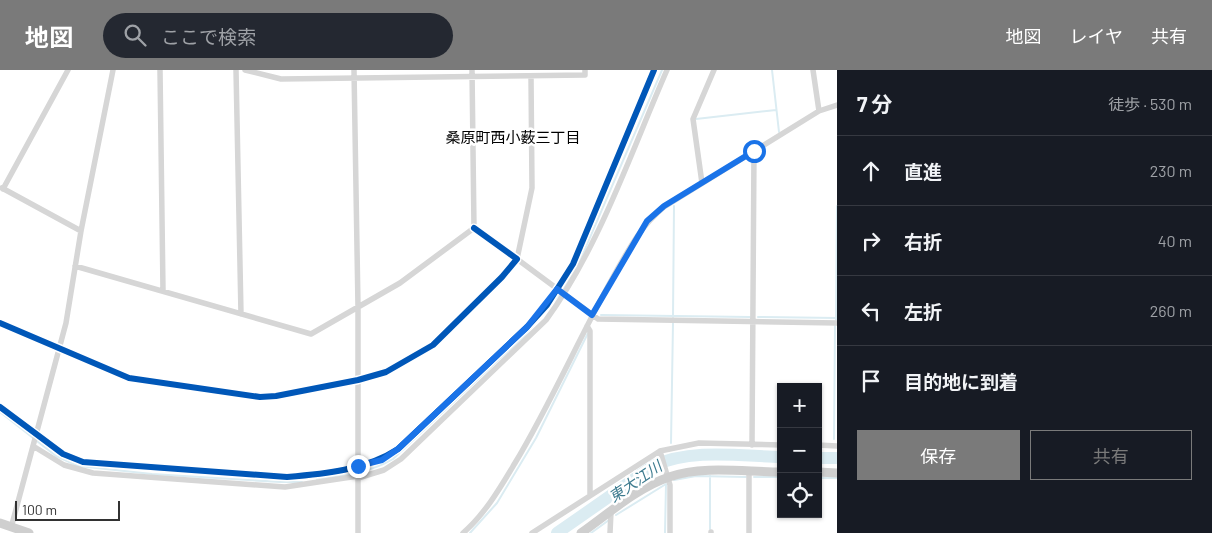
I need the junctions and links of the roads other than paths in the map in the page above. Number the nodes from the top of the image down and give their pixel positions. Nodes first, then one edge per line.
1 (68, 70) edge
2 (113, 70) edge
3 (160, 70) edge
4 (236, 70) edge
5 (245, 70) edge
6 (354, 70) edge
7 (585, 70) edge
8 (654, 70) edge
9 (667, 70) edge
10 (714, 70) edge
11 (813, 70) edge
12 (472, 73) edge
13 (531, 76) junction
14 (354, 79) junction
15 (837, 105) edge
16 (819, 111) junction
17 (754, 151) junction
18 (702, 183) junction
19 (2, 188) edge
20 (474, 228) junction
21 (81, 231) junction
22 (516, 259) junction
23 (75, 266) junction
24 (163, 291) junction
25 (561, 292) junction
26 (358, 307) junction
27 (240, 314) junction
28 (592, 315) junction
29 (754, 322) junction
30 (0, 323) edge
31 (837, 323) edge
32 (587, 326) junction
33 (59, 350) junction
34 (358, 380) junction
35 (0, 407) edge
36 (36, 435) junction
37 (752, 444) junction
38 (34, 445) junction
39 (777, 445) edge
40 (822, 445) edge
41 (837, 446) edge
42 (660, 452) junction
43 (750, 472) junction
44 (777, 472) edge
45 (822, 472) edge
46 (358, 473) junction
47 (837, 473) edge
48 (668, 474) junction
49 (590, 494) junction
50 (610, 512) junction
51 (0, 523) edge
52 (11, 528) junction
53 (29, 533) edge
54 (358, 533) edge
55 (463, 533) edge
56 (532, 533) edge
57 (581, 533) edge
58 (610, 533) edge
59 (670, 533) edge
60 (749, 533) edge

1 - 19 street
2 - 21 street
3 - 24 street
4 - 27 street
5 - 14 street
6 - 14 street
7 - 13 street
8 - 25 street
9 - 25 street
10 - 18 street
11 - 16 street
12 - 13 street
12 - 14 street
12 - 20 street
13 - 22 street
14 - 26 street
15 - 16 street
16 - 17 street
17 - 18 street
17 - 29 street
18 - 28 street
19 - 21 street
20 - 22 street
20 - 26 street
21 - 23 street
22 - 25 street
22 - 34 street
23 - 24 street
23 - 33 street
24 - 27 street
25 - 28 street
25 - 46 street
25 - 46 street
26 - 27 street
26 - 34 street
28 - 29 street
28 - 32 street
29 - 31 street
29 - 37 street
30 - 33 street
32 - 49 street
32 - 55 street
33 - 34 street
33 - 36 street
34 - 46 street
35 - 36 street
36 - 38 street
36 - 46 street
37 - 39 street
37 - 42 street
38 - 46 street
38 - 52 street
40 - 41 street
42 - 48 street
42 - 49 street
43 - 44 street
43 - 48 street
43 - 60 street
45 - 47 street
46 - 54 street
48 - 50 street
48 - 59 street
49 - 56 street
50 - 57 street
50 - 58 street
51 - 52 street
52 - 53 street

